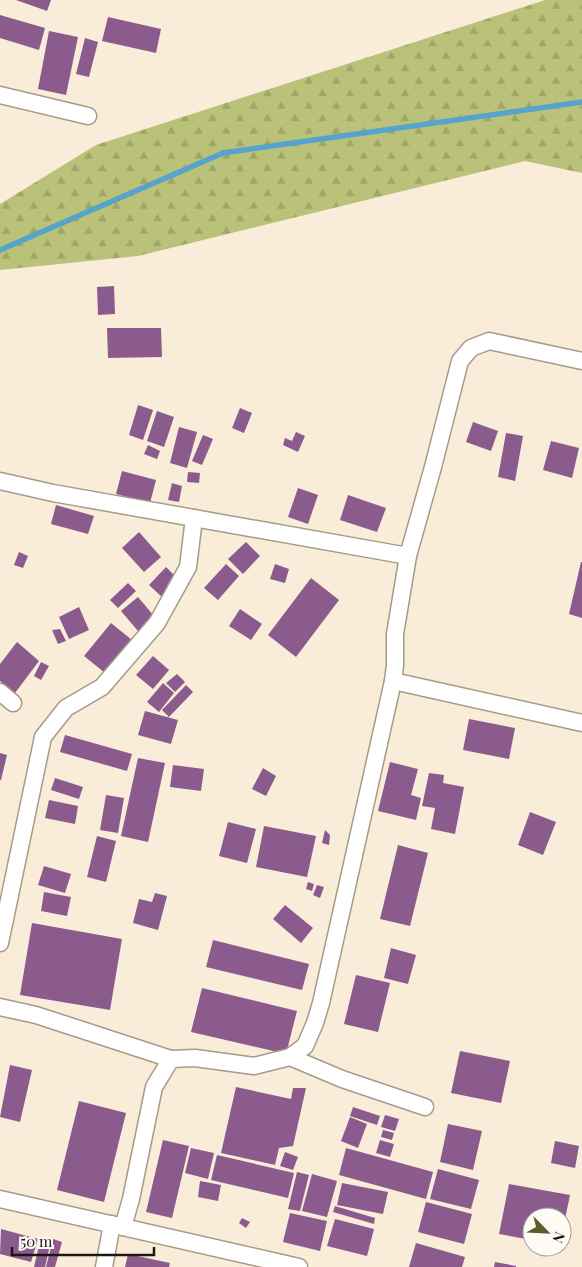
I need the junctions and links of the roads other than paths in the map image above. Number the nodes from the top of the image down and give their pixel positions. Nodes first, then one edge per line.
1 (0, 95) edge
2 (88, 116) dead end
3 (582, 361) edge
4 (0, 481) edge
5 (194, 518) junction
6 (408, 556) junction
7 (392, 681) junction
8 (0, 692) edge
9 (13, 703) dead end
10 (582, 723) edge
11 (0, 943) edge
12 (0, 1007) edge
13 (290, 1057) junction
14 (171, 1059) junction
15 (425, 1107) dead end
16 (0, 1199) edge
17 (117, 1226) junction
18 (104, 1267) edge
19 (299, 1267) edge

1 - 2 street
3 - 6 street
4 - 5 street
5 - 6 street
5 - 11 street
6 - 7 street
7 - 10 street
7 - 13 street
8 - 9 street
12 - 14 street
13 - 14 street
13 - 15 street
14 - 17 street
16 - 17 street
17 - 18 street
17 - 19 street

